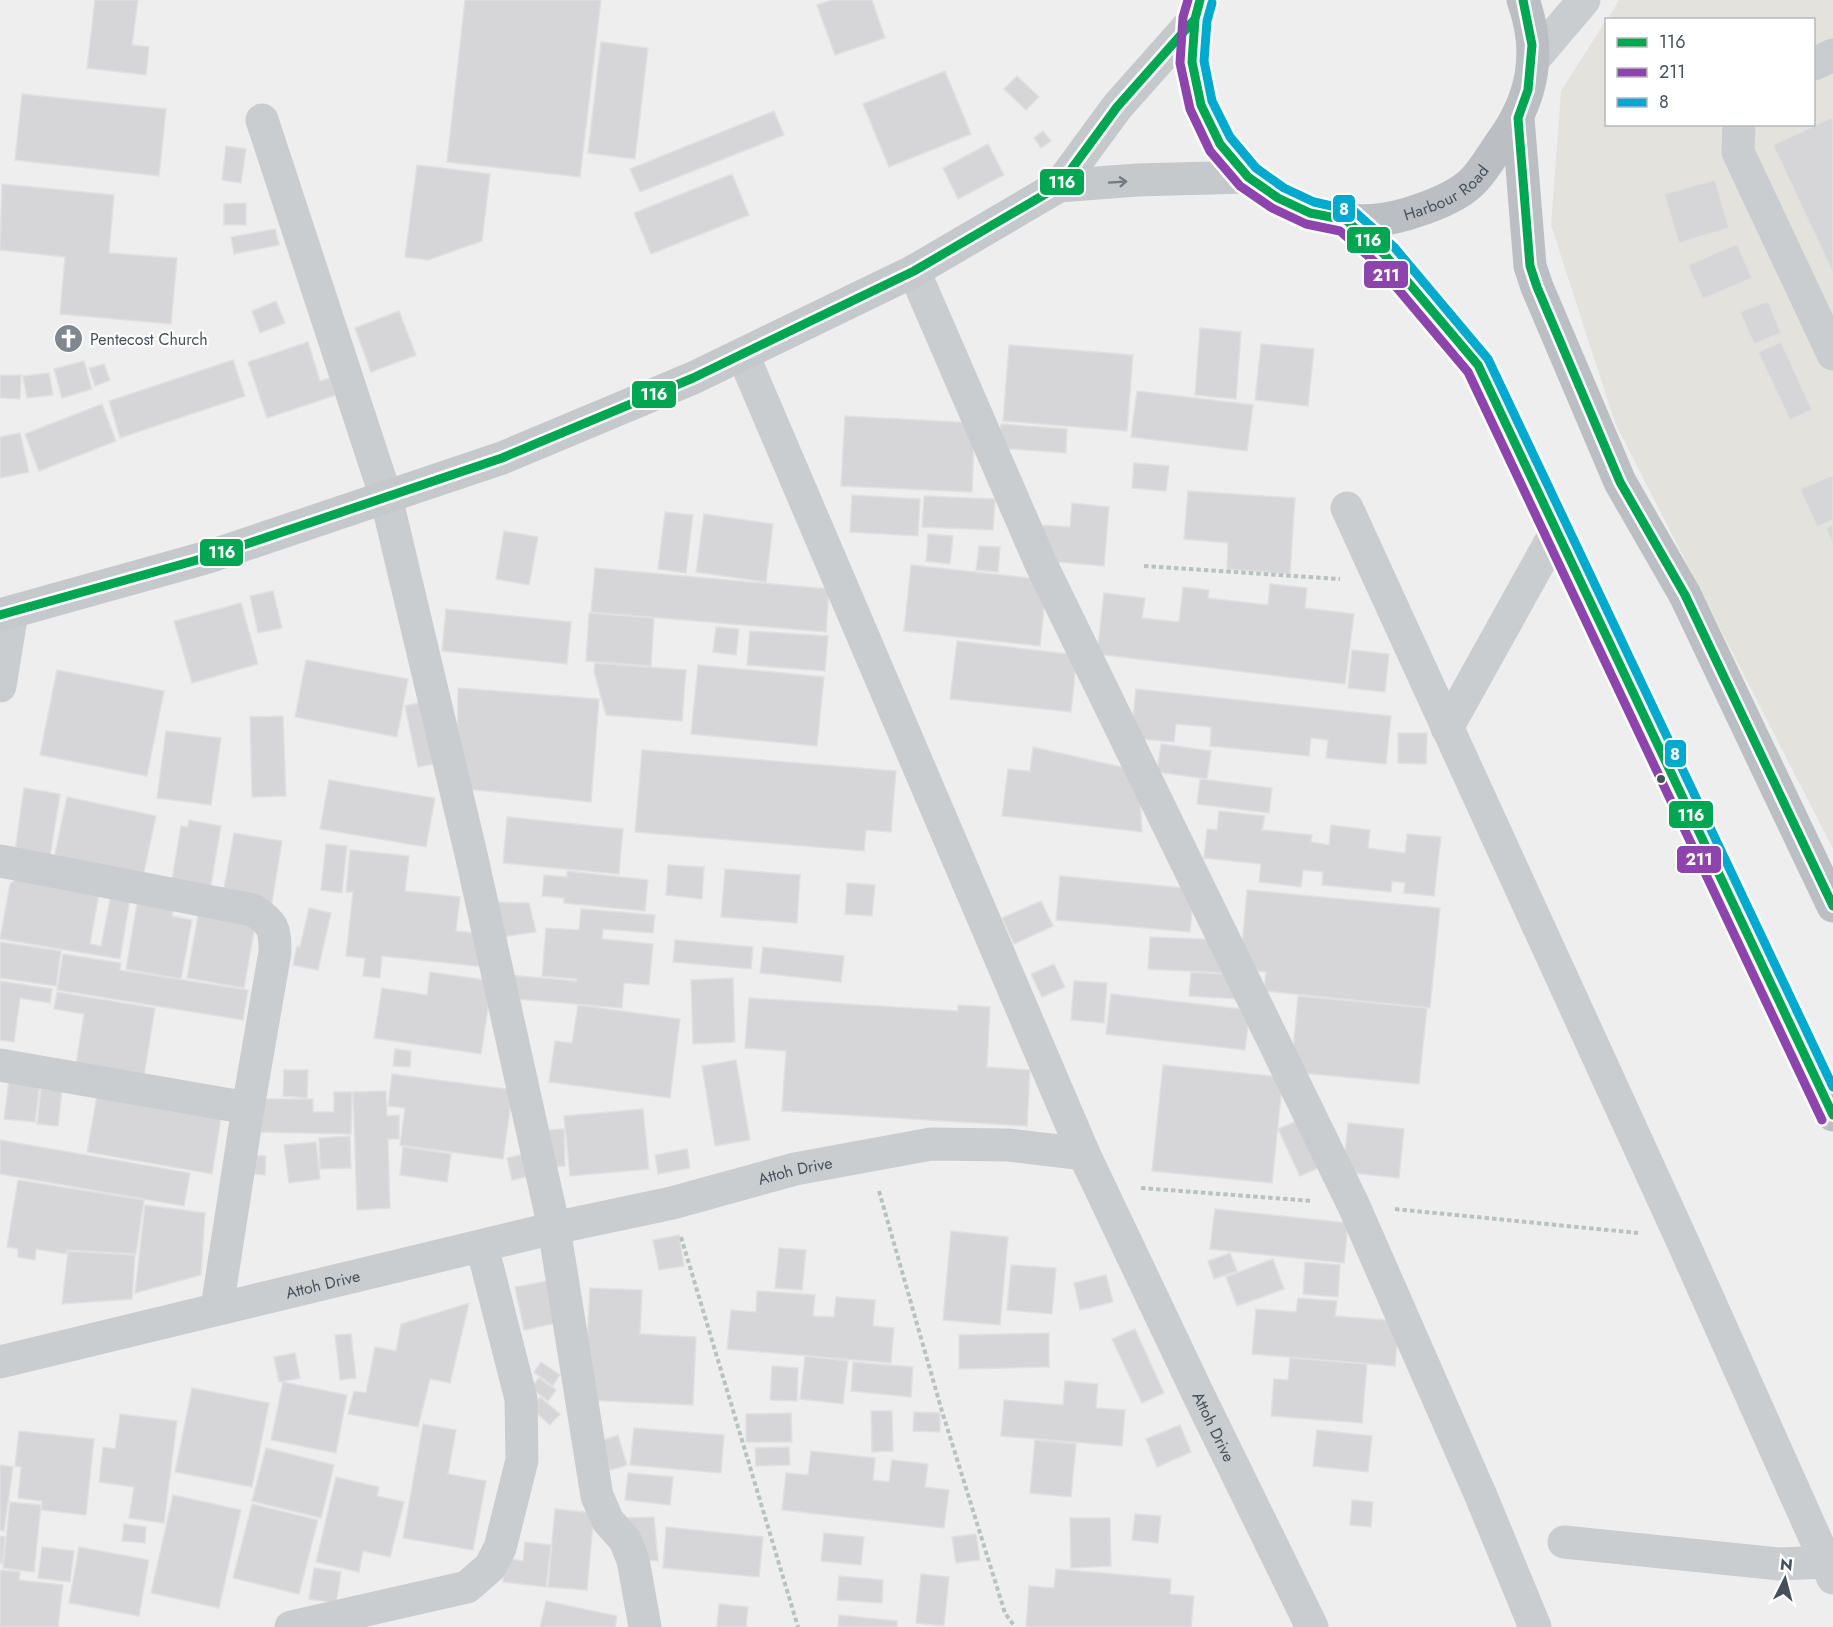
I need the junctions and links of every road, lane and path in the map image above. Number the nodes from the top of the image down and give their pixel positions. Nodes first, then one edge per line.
1 (1523, 0) edge
2 (1584, 0) edge
3 (1197, 10) edge
4 (1833, 55) edge
5 (1533, 60) junction
6 (1815, 64) edge
7 (1518, 118) junction
8 (262, 120) dead end
9 (1739, 126) edge
10 (1248, 177) junction
11 (1059, 186) junction
12 (1346, 220) junction
13 (914, 271) junction
14 (1833, 354) edge
15 (743, 355) junction
16 (386, 497) junction
17 (1347, 508) dead end
18 (1556, 532) junction
19 (1144, 566) dead end
20 (1380, 581) junction
21 (6, 613) edge
22 (0, 686) edge
23 (1447, 728) junction
24 (0, 861) edge
25 (1833, 906) edge
26 (0, 1065) edge
27 (248, 1108) junction
28 (1833, 1115) edge
29 (1084, 1154) junction
30 (869, 1155) junction
31 (672, 1203) junction
32 (554, 1228) junction
33 (482, 1245) junction
34 (217, 1308) junction
35 (0, 1362) edge
36 (1564, 1542) dead end
37 (1830, 1570) edge
38 (291, 1627) edge
39 (645, 1627) edge
40 (798, 1627) edge
41 (1015, 1627) edge
42 (1312, 1627) edge
43 (1535, 1627) edge

1 - 5 highway, Harbour Road
2 - 5 street
3 - 10 highway, Harbour Road
3 - 11 main road
4 - 6 street
5 - 7 highway, Harbour Road
7 - 12 highway, Harbour Road
7 - 25 highway, Harbour Road
8 - 16 street
9 - 14 street
11 -> 10 main road
10 - 12 highway, Harbour Road
11 - 13 main road
12 - 18 highway
13 - 15 main road
13 - 43 street
15 - 16 main road
15 - 29 street
16 - 21 main road
16 - 32 street
17 - 20 street
18 - 23 street
18 - 28 highway
19 - 20 path
20 - 23 street
21 - 22 street
23 - 37 street
24 - 27 street
26 - 27 street
27 - 34 street
29 - 30 street, Attoh Drive
29 - 42 street, Attoh Drive
30 - 31 street, Attoh Drive
30 - 41 path
31 - 32 street, Attoh Drive
31 - 40 path
32 - 33 street, Attoh Drive
32 - 39 street
33 - 34 street, Attoh Drive
33 - 38 street
34 - 35 street, Attoh Drive
36 - 37 street

